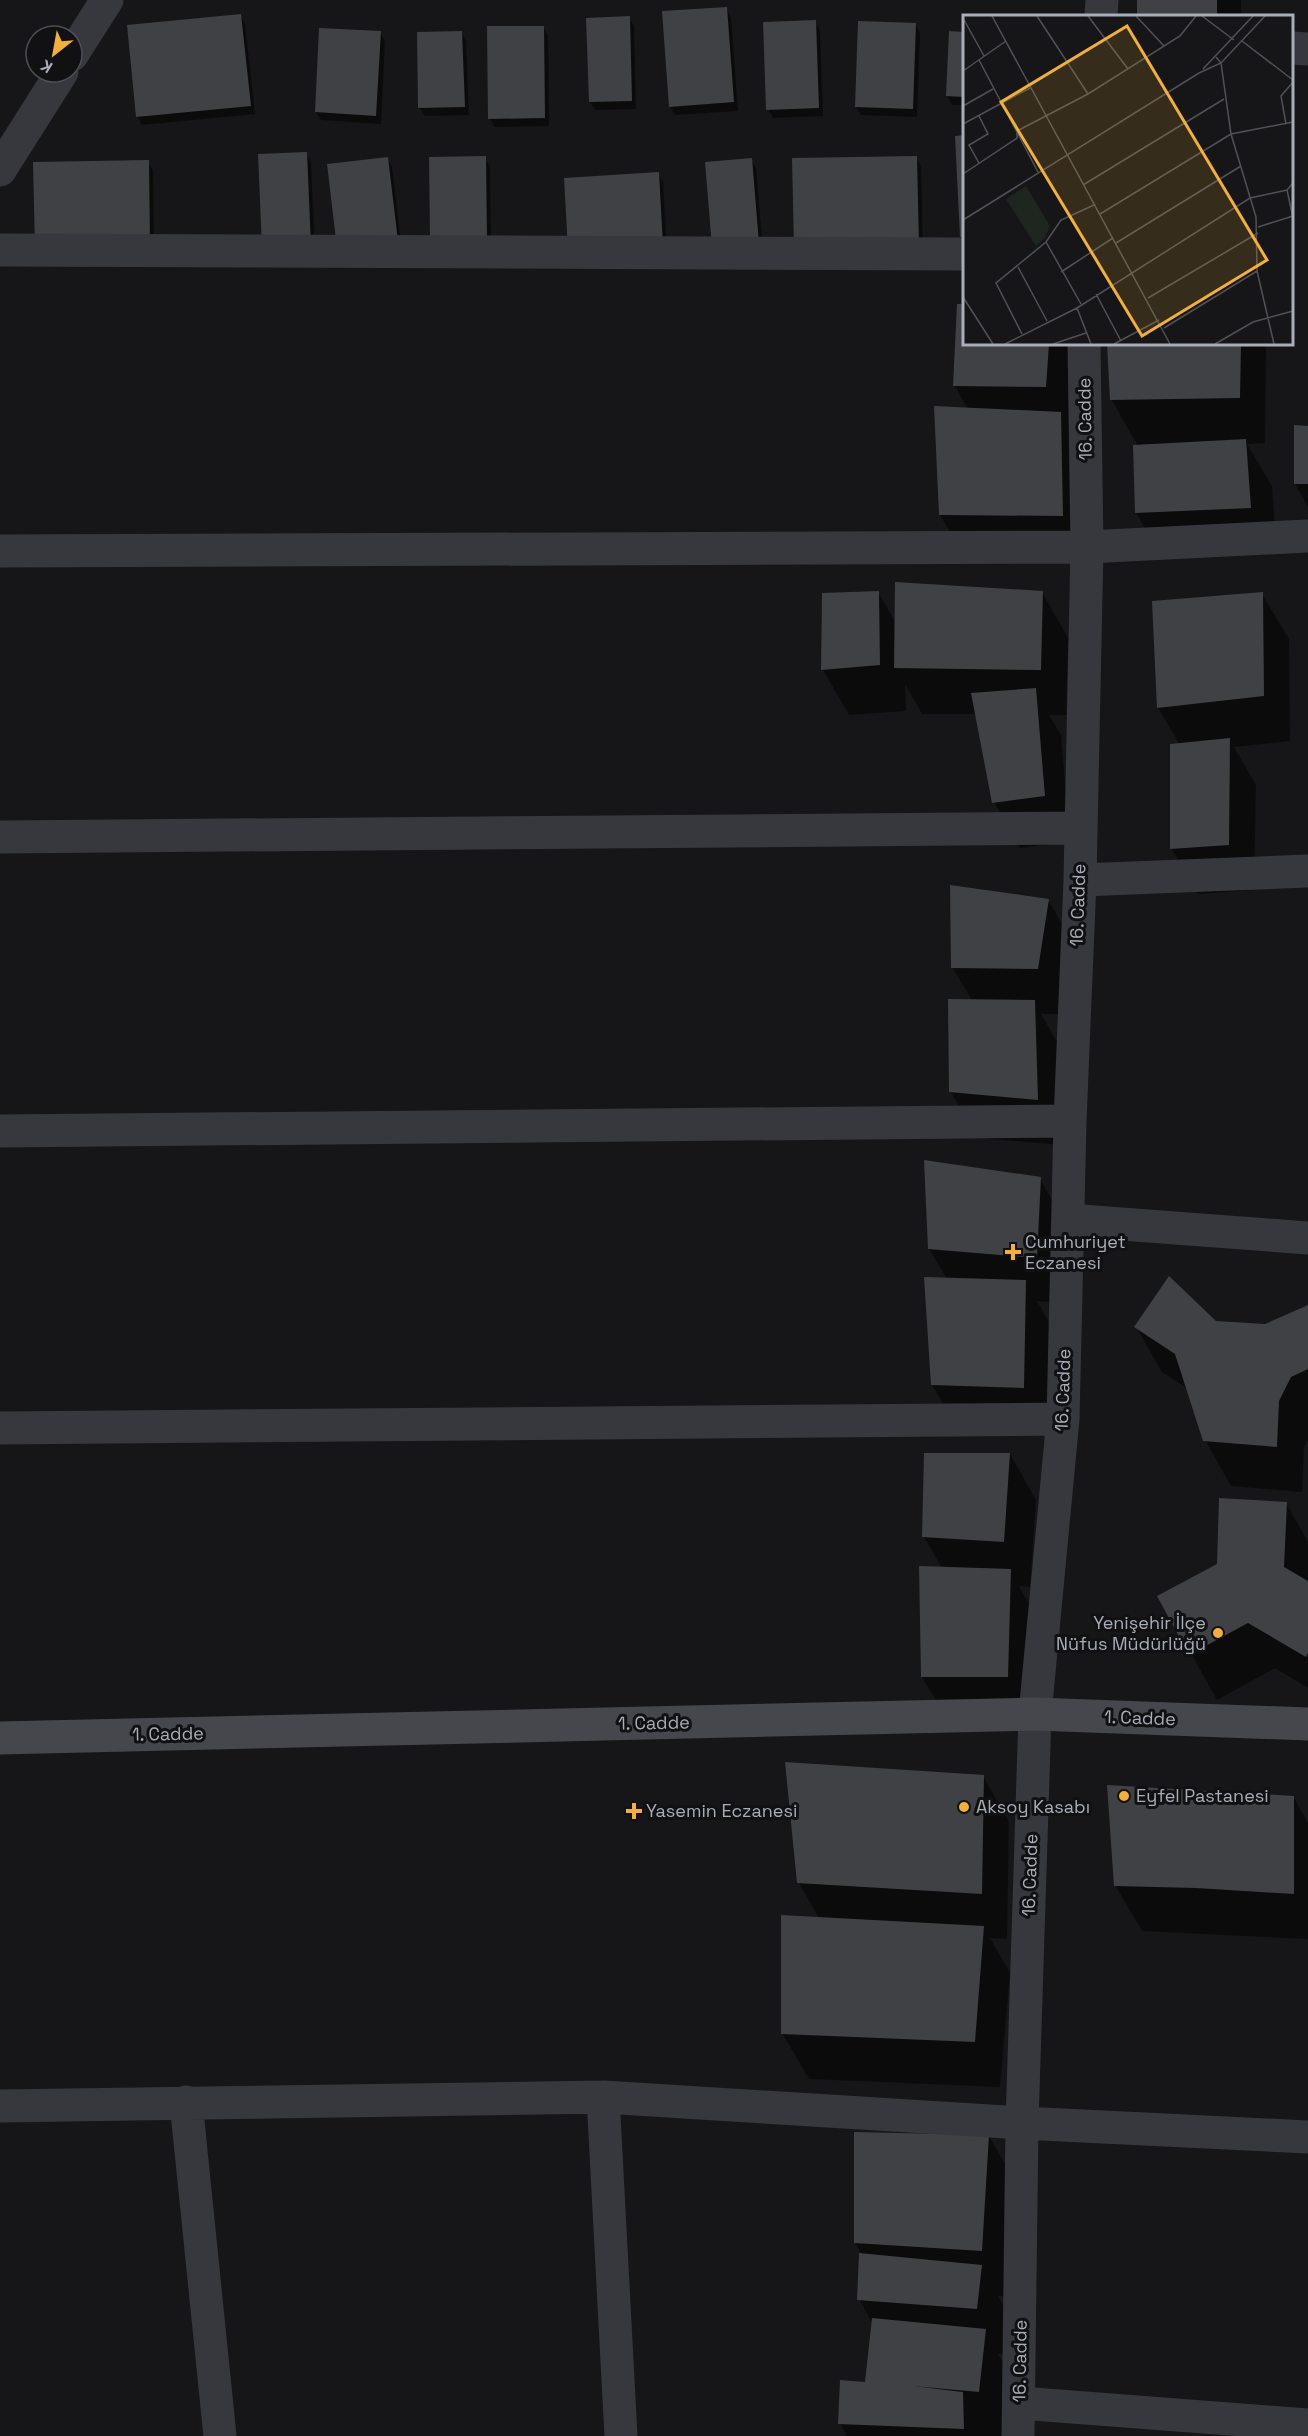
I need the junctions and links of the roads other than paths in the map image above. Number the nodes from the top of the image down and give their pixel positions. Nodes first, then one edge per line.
1 (107, 0) edge
2 (1102, 0) edge
3 (1101, 15) edge
4 (84, 37) edge
5 (1293, 48) edge
6 (1308, 49) edge
7 (54, 84) edge
8 (0, 170) edge
9 (0, 250) edge
10 (963, 254) edge
11 (1084, 345) edge
12 (1308, 536) edge
13 (1087, 547) junction
14 (0, 551) edge
15 (1080, 828) junction
16 (0, 837) edge
17 (1308, 871) edge
18 (1080, 880) junction
19 (1070, 1121) junction
20 (0, 1131) edge
21 (1068, 1220) junction
22 (1308, 1238) edge
23 (1063, 1419) junction
24 (0, 1428) edge
25 (1035, 1714) junction
26 (1308, 1724) edge
27 (0, 1738) edge
28 (603, 2097) junction
29 (186, 2102) junction
30 (0, 2106) edge
31 (1022, 2123) junction
32 (1308, 2137) edge
33 (1020, 2403) junction
34 (1308, 2425) edge
35 (220, 2436) edge
36 (621, 2436) edge
37 (1018, 2436) edge

1 - 4 street
2 - 3 street
5 - 6 street
7 - 8 street
9 - 10 street
11 - 13 street, 16. Cadde
12 - 13 street
13 - 14 street
13 - 15 street, 16. Cadde
15 - 16 street
15 - 18 street, 16. Cadde
17 - 18 street
18 - 19 street, 16. Cadde
19 - 20 street
19 - 21 street, 16. Cadde
21 - 22 street
21 - 23 street, 16. Cadde
23 - 24 street
23 - 25 street, 16. Cadde
25 - 26 street, 1. Cadde
25 - 27 street, 1. Cadde
25 - 31 street, 16. Cadde
28 - 29 street
28 - 31 street
28 - 36 street
29 - 30 street
29 - 35 street
31 - 32 street
31 - 33 street, 16. Cadde
33 - 34 street
33 - 37 street, 16. Cadde

